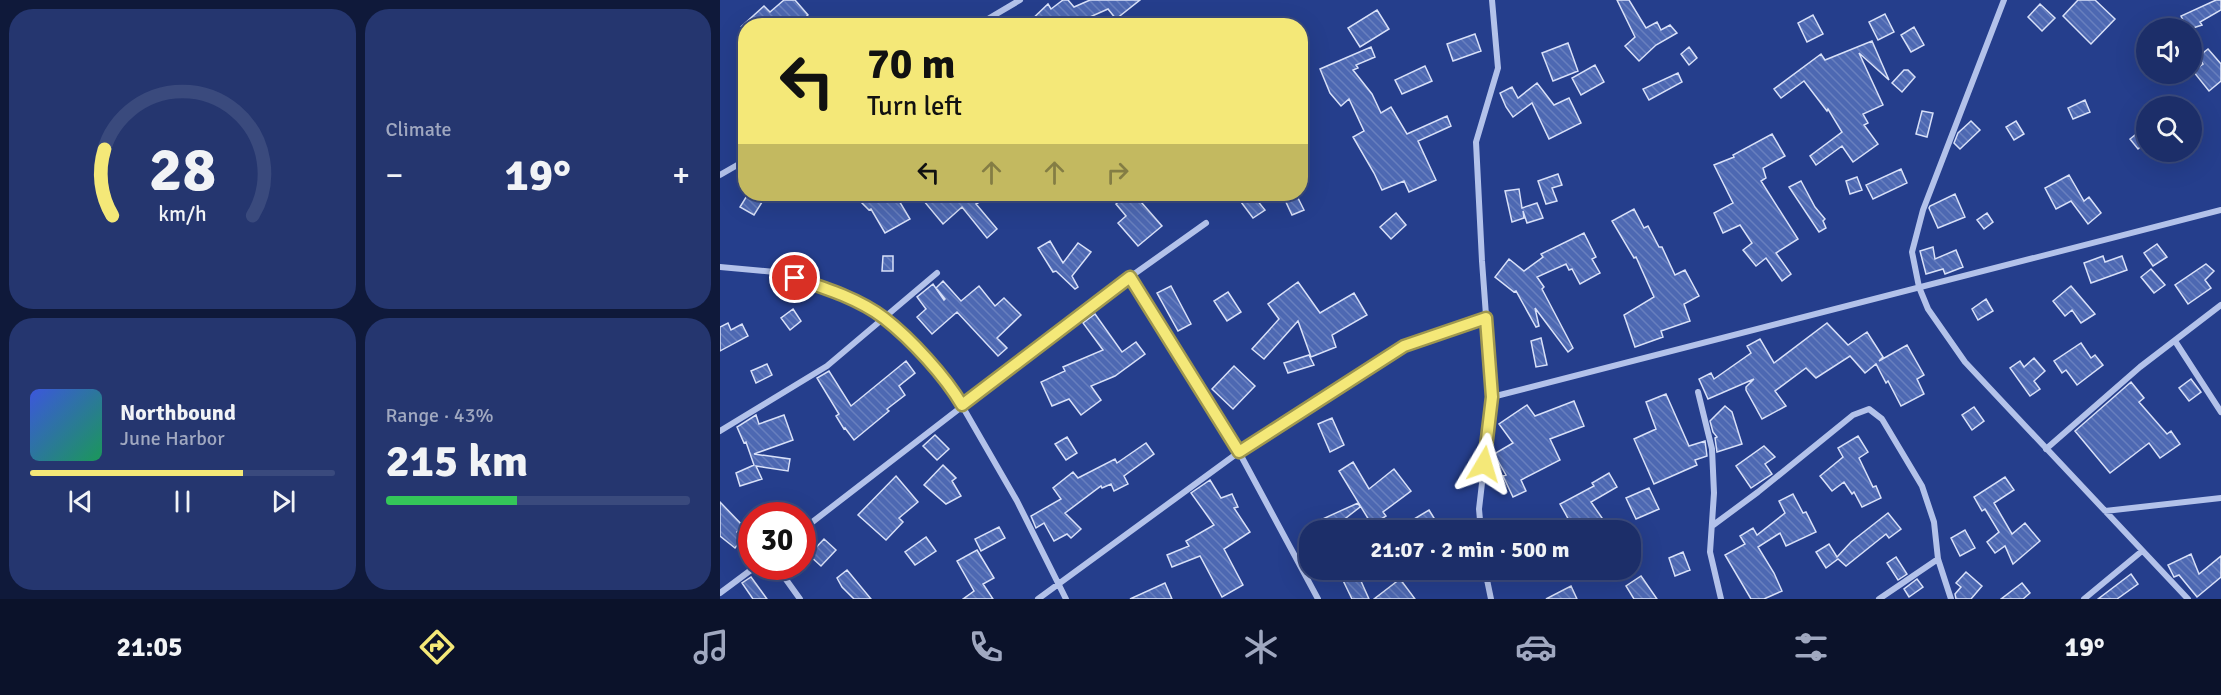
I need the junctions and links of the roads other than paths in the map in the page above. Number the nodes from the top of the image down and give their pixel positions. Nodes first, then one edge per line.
1 (1020, 0) edge
2 (1492, 0) edge
3 (2004, 0) edge
4 (990, 18) edge
5 (738, 164) edge
6 (720, 174) edge
7 (2221, 210) edge
8 (1206, 223) dead end
9 (720, 267) edge
10 (937, 273) dead end
11 (1130, 277) junction
12 (1919, 287) junction
13 (2221, 305) edge
14 (884, 318) junction
15 (1486, 318) junction
16 (2175, 341) junction
17 (1698, 392) dead end
18 (1492, 397) junction
19 (962, 405) junction
20 (2221, 412) edge
21 (720, 430) edge
22 (2046, 449) junction
23 (1239, 452) junction
24 (2221, 498) edge
25 (2105, 511) junction
26 (816, 519) edge
27 (1480, 520) edge
28 (1712, 526) junction
29 (2142, 551) junction
30 (1938, 559) junction
31 (738, 579) edge
32 (786, 580) edge
33 (1487, 580) edge
34 (1058, 584) junction
35 (720, 592) edge
36 (800, 599) edge
37 (1038, 599) edge
38 (1066, 599) edge
39 (1318, 599) edge
40 (1491, 599) edge
41 (1721, 599) edge
42 (1879, 599) edge
43 (1951, 599) edge
44 (2084, 599) edge
45 (2188, 599) edge

1 - 4 street
2 - 15 street
3 - 12 street
5 - 6 street
7 - 12 street
8 - 11 street
9 - 14 street
10 - 14 street
11 - 19 street
11 - 23 street
12 - 18 street
12 - 22 street
13 - 16 street
14 - 19 street
14 - 21 street
15 - 18 street
15 - 23 street
16 - 20 street
16 - 22 street
17 - 28 street
18 - 27 street
19 - 26 street
19 - 34 street
22 - 25 street
23 - 34 street
23 - 39 street
24 - 25 street
25 - 29 street
28 - 30 street
28 - 41 street
29 - 44 street
29 - 45 street
30 - 42 street
30 - 43 street
31 - 35 street
32 - 36 street
33 - 40 street
34 - 37 street
34 - 38 street

